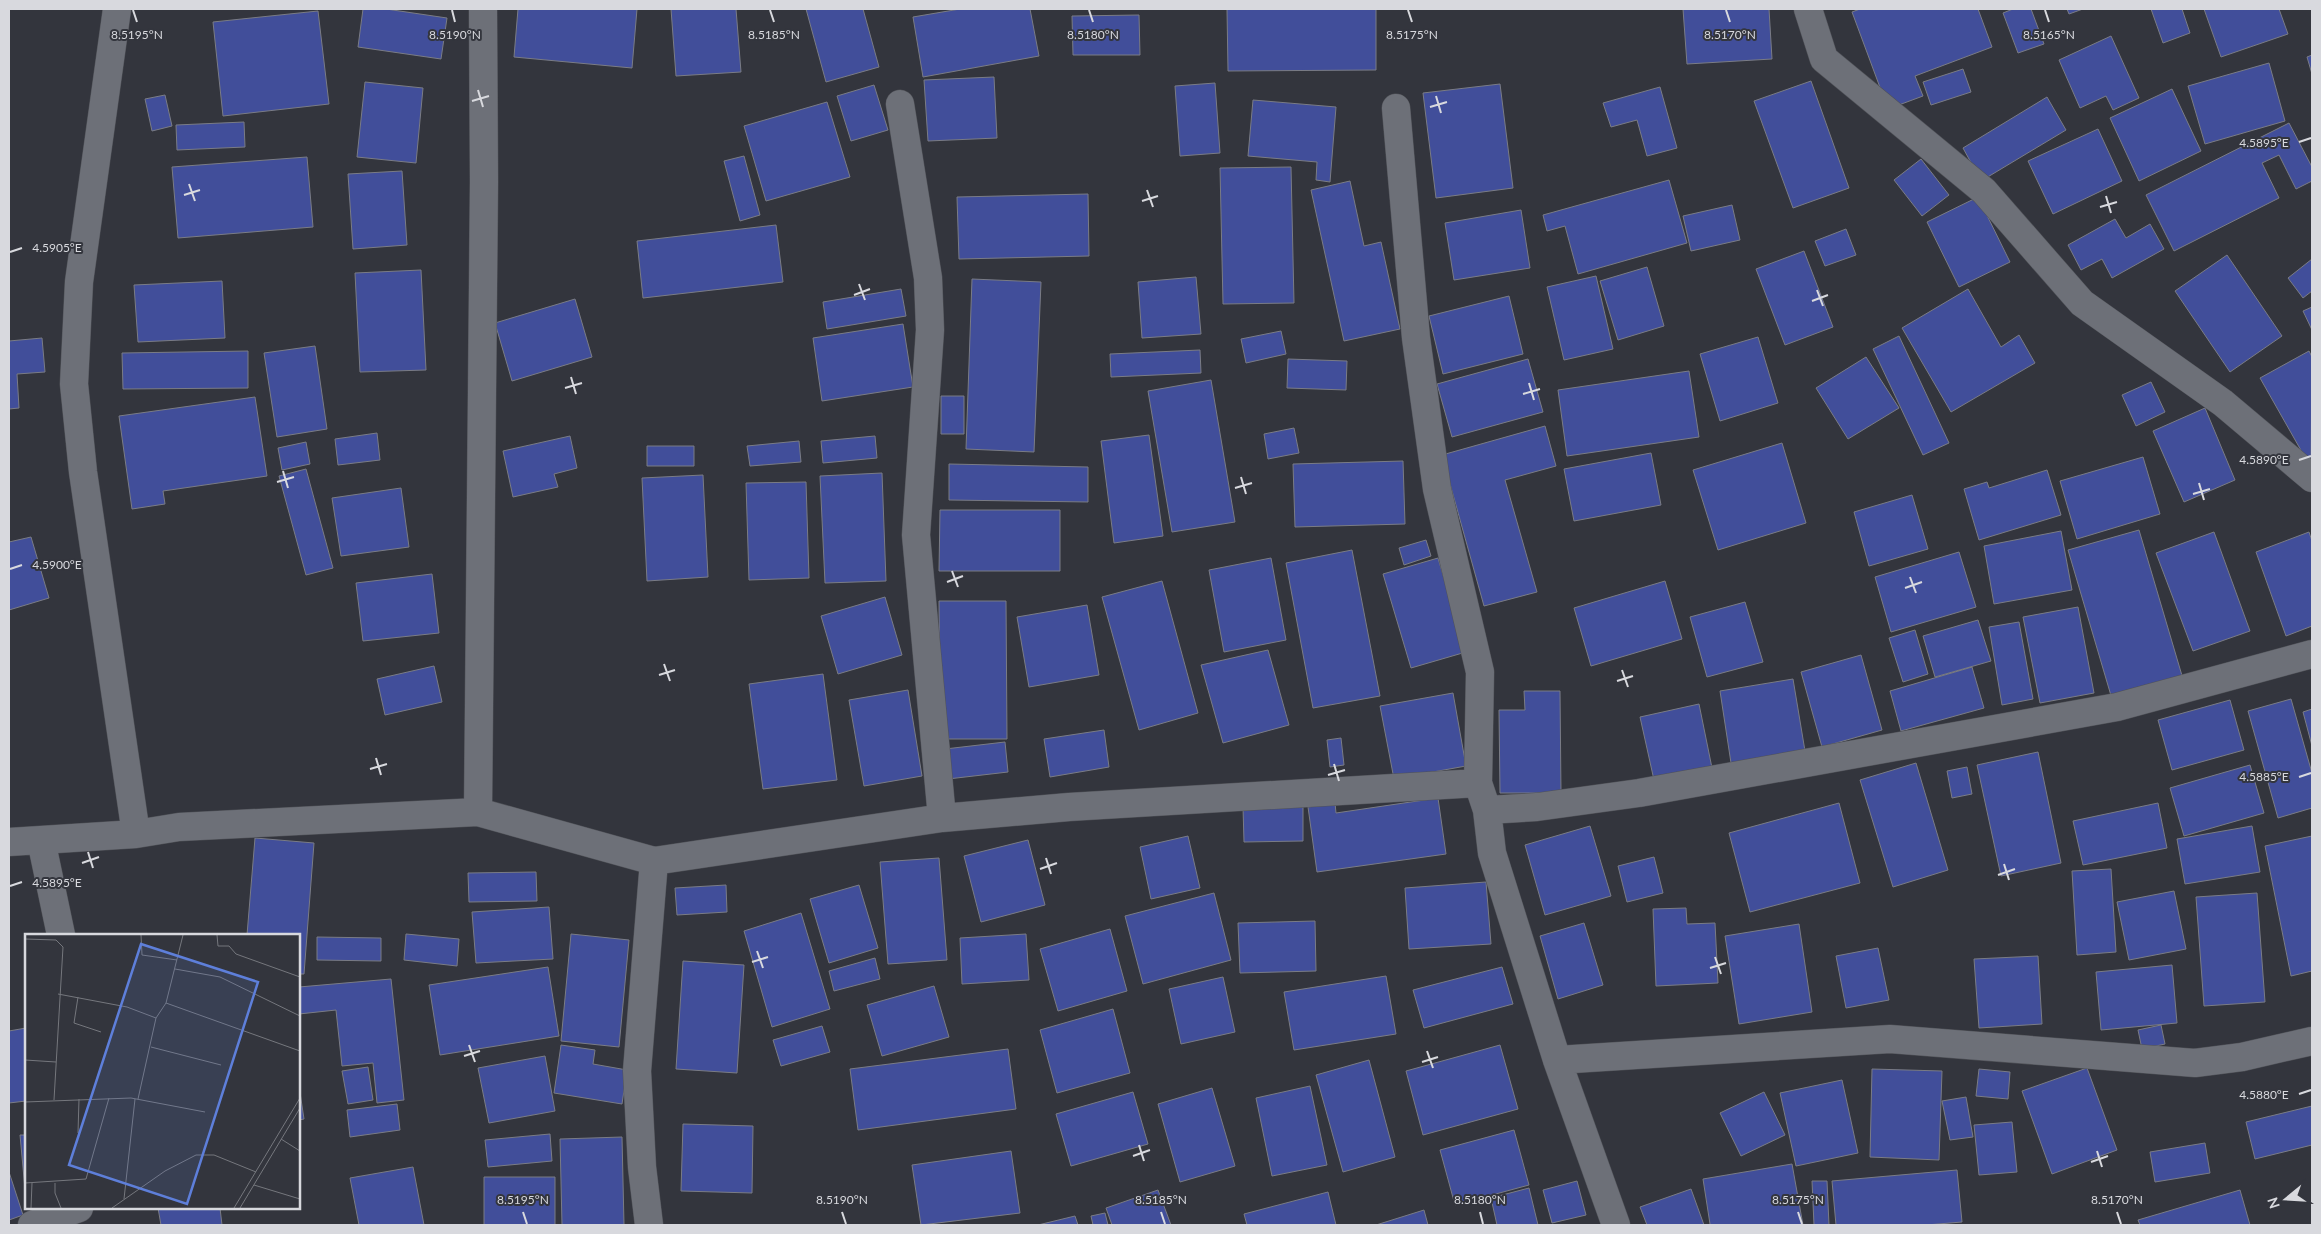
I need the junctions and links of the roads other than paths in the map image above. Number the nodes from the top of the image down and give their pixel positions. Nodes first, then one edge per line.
1 (117, 9) edge
2 (483, 9) edge
3 (1808, 9) edge
4 (900, 104) dead end
5 (1396, 108) dead end
6 (2312, 478) edge
7 (2312, 654) edge
8 (1478, 783) junction
9 (1486, 810) junction
10 (478, 812) junction
11 (942, 818) junction
12 (136, 834) junction
13 (40, 840) junction
14 (9, 842) edge
15 (654, 861) junction
16 (61, 934) edge
17 (2312, 1041) edge
18 (1557, 1060) junction
19 (76, 1209) edge
20 (32, 1225) edge
21 (649, 1225) edge
22 (1616, 1225) edge

1 - 12 street
2 - 10 street
3 - 6 street
4 - 11 street
5 - 8 street
7 - 9 street
8 - 9 street
8 - 11 street
9 - 18 street
10 - 12 street
10 - 15 street
11 - 15 street
12 - 13 street
13 - 14 street
13 - 16 street
15 - 21 street
17 - 18 street
18 - 22 street
19 - 20 street

